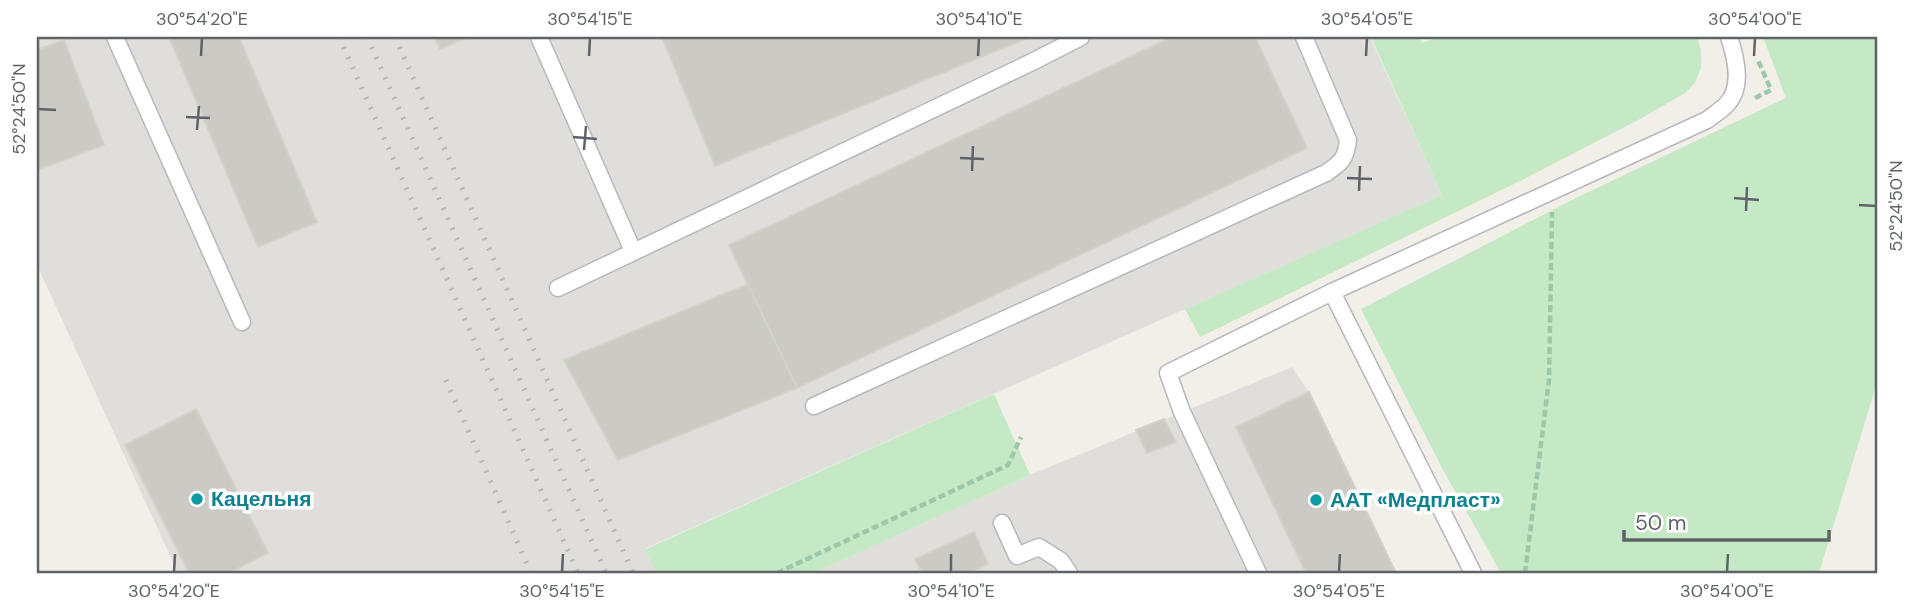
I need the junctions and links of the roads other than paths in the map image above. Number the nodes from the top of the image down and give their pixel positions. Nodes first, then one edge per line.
1 (115, 37) edge
2 (540, 37) edge
3 (1081, 37) edge
4 (1304, 37) edge
5 (1729, 37) edge
6 (633, 251) junction
7 (558, 288) dead end
8 (1332, 292) junction
9 (242, 322) dead end
10 (814, 406) dead end
11 (1002, 523) dead end
12 (1069, 573) edge
13 (1258, 573) edge
14 (1473, 573) edge

1 - 9 lane
2 - 6 lane
3 - 6 lane
4 - 10 lane
5 - 8 lane
6 - 7 lane
8 - 13 lane
8 - 14 lane
11 - 12 lane

